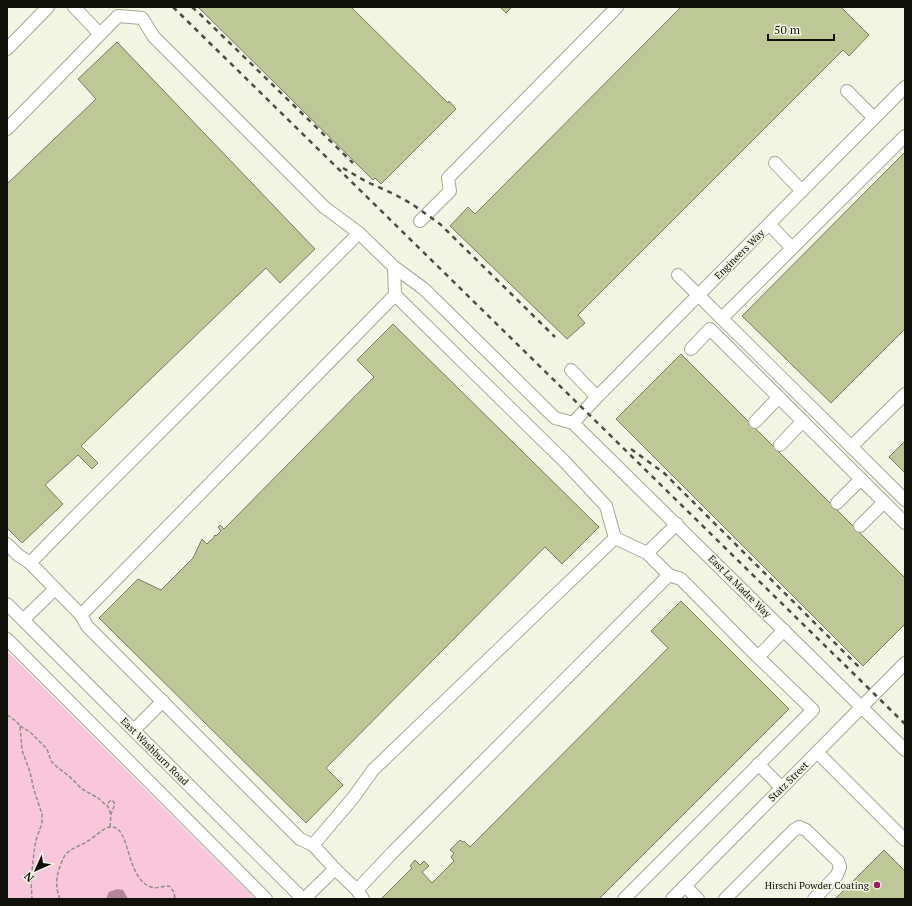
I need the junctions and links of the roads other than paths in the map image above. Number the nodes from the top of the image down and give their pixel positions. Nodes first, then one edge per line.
1 (48, 7) edge
2 (74, 7) edge
3 (618, 7) edge
4 (100, 34) junction
5 (7, 49) edge
6 (905, 87) edge
7 (847, 91) dead end
8 (874, 118) junction
9 (7, 129) edge
10 (905, 136) edge
11 (775, 163) dead end
12 (802, 191) junction
13 (420, 221) dead end
14 (769, 224) junction
15 (359, 233) junction
16 (792, 248) junction
17 (394, 268) junction
18 (678, 275) dead end
19 (395, 295) junction
20 (698, 295) junction
21 (722, 318) junction
22 (691, 349) dead end
23 (571, 370) dead end
24 (905, 394) edge
25 (597, 397) junction
26 (779, 398) junction
27 (803, 421) junction
28 (573, 422) junction
29 (755, 422) dead end
30 (780, 445) dead end
31 (852, 447) junction
32 (861, 479) junction
33 (905, 500) edge
34 (884, 502) junction
35 (838, 503) dead end
36 (905, 523) edge
37 (677, 524) junction
38 (860, 526) dead end
39 (615, 538) junction
40 (7, 544) edge
41 (647, 553) junction
42 (30, 563) junction
43 (669, 575) junction
44 (55, 589) junction
45 (7, 604) edge
46 (81, 615) junction
47 (23, 620) junction
48 (784, 630) junction
49 (7, 639) edge
50 (758, 657) junction
51 (905, 663) edge
52 (163, 701) junction
53 (862, 706) junction
54 (134, 730) junction
55 (905, 750) edge
56 (817, 752) junction
57 (758, 764) junction
58 (781, 787) junction
59 (905, 840) edge
60 (313, 845) junction
61 (335, 869) junction
62 (685, 886) junction
63 (360, 894) edge
64 (266, 899) edge
65 (304, 899) edge
66 (624, 899) edge
67 (672, 899) edge
68 (698, 899) edge
69 (724, 899) edge
70 (814, 899) edge

1 - 5 street
2 - 4 street
3 - 13 street
4 - 9 street
4 - 15 street
6 - 8 street, Engineers Way
7 - 8 street
8 - 12 street, Engineers Way
10 - 16 street
11 - 12 street
12 - 14 street, Engineers Way
14 - 16 street
14 - 20 street, Engineers Way
15 - 17 street
15 - 42 street
16 - 21 street
17 - 19 street
17 - 28 street
18 - 20 street
19 - 39 street
19 - 46 street
20 - 21 street
20 - 25 street, Engineers Way
21 - 31 street
22 - 26 street
23 - 25 street
24 - 31 street
25 - 28 street, Engineers Way
26 - 27 street
26 - 29 street
27 - 30 street
27 - 32 street
28 - 37 street, East La Madre Way
31 - 33 street
32 - 34 street
32 - 35 street
34 - 36 street
34 - 38 street
37 - 41 street
37 - 48 street, East La Madre Way
39 - 41 street
39 - 60 street
40 - 42 street
41 - 43 street
42 - 44 street
43 - 50 street
43 - 63 street
44 - 46 street
44 - 47 street
45 - 47 street, East Washburn Road
46 - 52 street
47 - 54 street, East Washburn Road
48 - 50 street
48 - 53 street, East La Madre Way
49 - 64 street
50 - 57 street
51 - 53 street, Statz Street
52 - 54 street
52 - 60 street
53 - 55 street, East La Madre Way
53 - 56 street, Statz Street
54 - 65 street, East Washburn Road
56 - 58 street, Statz Street
56 - 59 street
57 - 58 street
57 - 66 street
58 - 62 street, Statz Street
60 - 61 street
61 - 63 street
61 - 65 street
62 - 67 street, Statz Street
62 - 68 street
69 - 70 street

